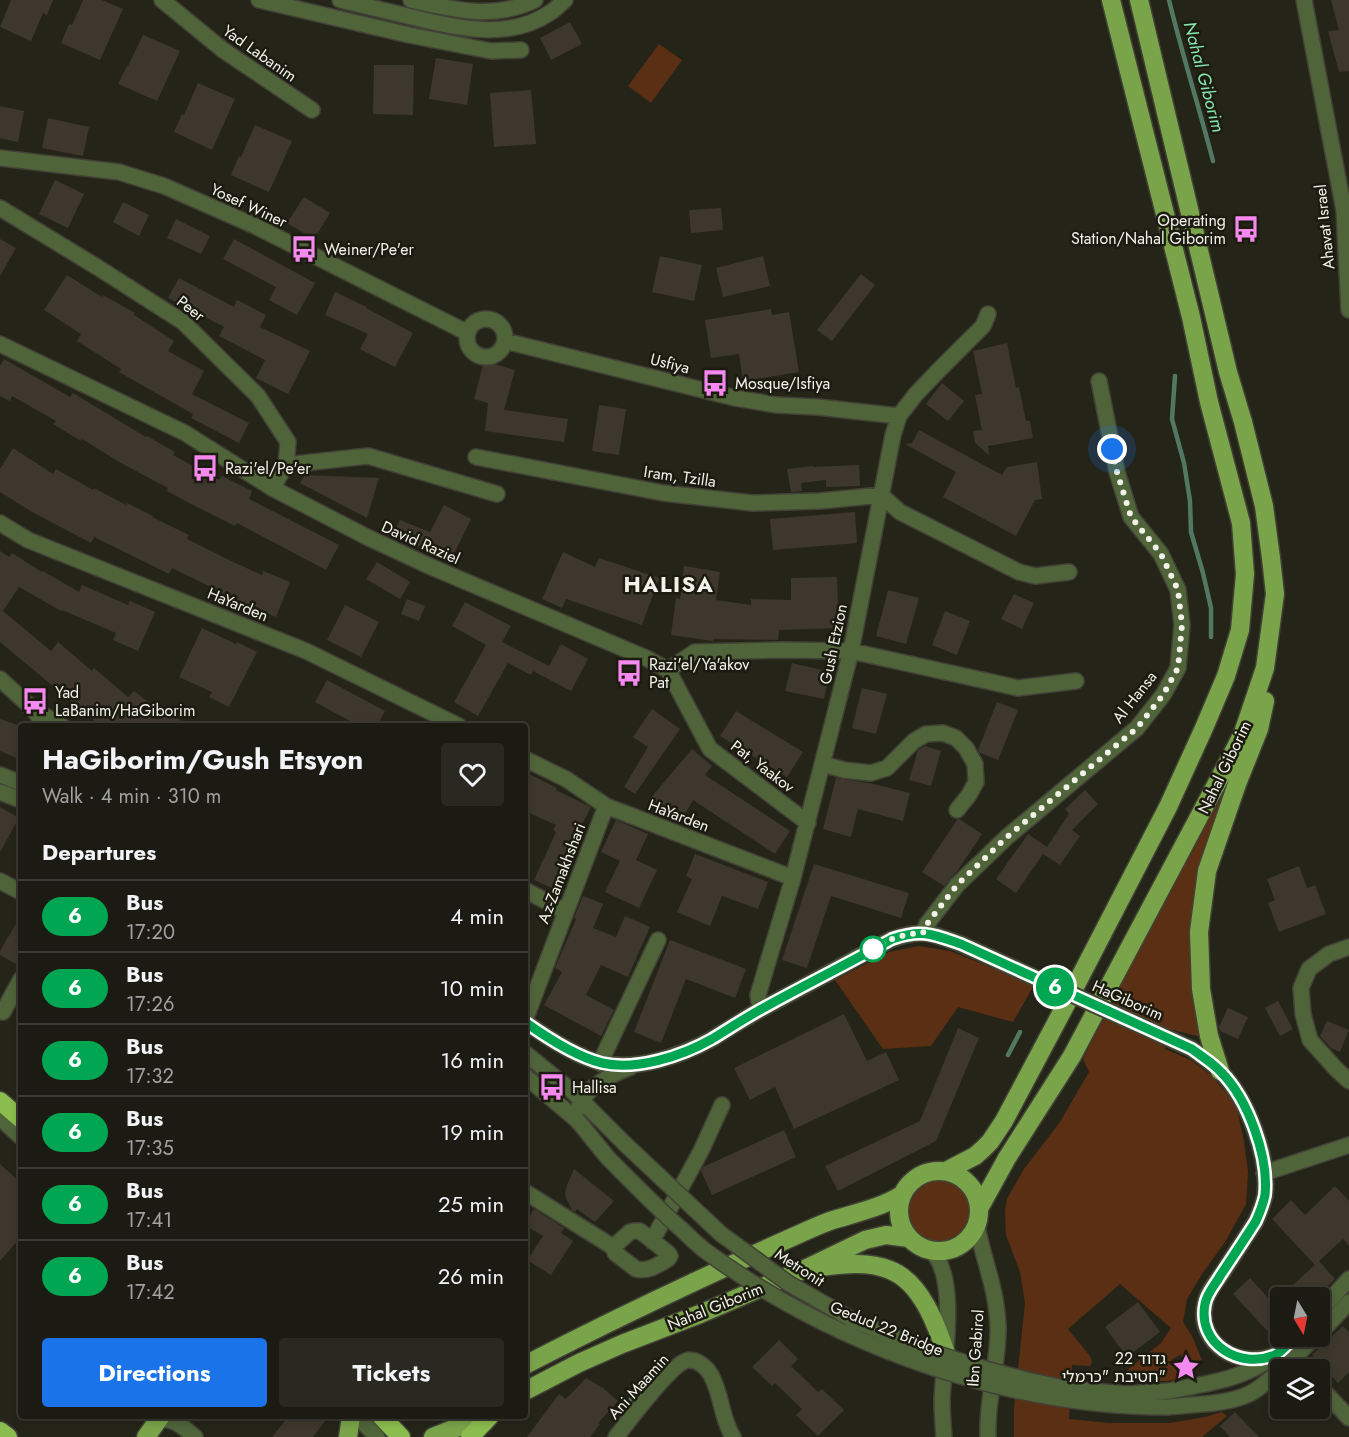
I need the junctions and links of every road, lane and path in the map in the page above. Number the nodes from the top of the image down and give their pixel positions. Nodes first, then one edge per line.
1 (162, 0) edge
2 (259, 0) edge
3 (340, 0) edge
4 (411, 0) edge
5 (535, 0) edge
6 (565, 0) edge
7 (1111, 0) edge
8 (1139, 0) edge
9 (1304, 0) edge
10 (521, 50) dead end
11 (312, 110) dead end
12 (0, 158) edge
13 (0, 208) edge
14 (1349, 310) edge
15 (988, 314) dead end
16 (468, 333) junction
17 (505, 341) junction
18 (0, 344) edge
19 (1099, 381) dead end
20 (899, 416) junction
21 (476, 457) dead end
22 (286, 465) junction
23 (272, 488) junction
24 (497, 494) dead end
25 (881, 495) junction
26 (0, 523) edge
27 (1069, 572) dead end
28 (1273, 612) junction
29 (851, 651) junction
30 (668, 670) junction
31 (0, 679) edge
32 (1076, 681) dead end
33 (32, 708) junction
34 (44, 723) edge
35 (57, 723) edge
36 (453, 723) edge
37 (528, 760) edge
38 (822, 764) junction
39 (0, 768) edge
40 (0, 775) edge
41 (18, 775) edge
42 (18, 782) edge
43 (0, 784) edge
44 (18, 791) edge
45 (0, 792) edge
46 (18, 799) edge
47 (606, 806) junction
48 (957, 810) dead end
49 (808, 823) junction
50 (793, 878) junction
51 (0, 881) edge
52 (18, 890) edge
53 (528, 892) edge
54 (566, 912) junction
55 (923, 933) junction
56 (658, 940) dead end
57 (1349, 947) edge
58 (18, 984) edge
59 (764, 1008) junction
60 (3, 1012) dead end
61 (528, 1013) edge
62 (528, 1023) edge
63 (528, 1056) edge
64 (600, 1063) junction
65 (637, 1065) junction
66 (1220, 1071) junction
67 (528, 1079) edge
68 (1349, 1081) edge
69 (581, 1100) junction
70 (0, 1101) edge
71 (722, 1105) dead end
72 (18, 1116) edge
73 (0, 1118) edge
74 (578, 1121) junction
75 (18, 1134) edge
76 (1349, 1145) edge
77 (946, 1171) junction
78 (1264, 1173) junction
79 (528, 1194) edge
80 (903, 1194) junction
81 (980, 1207) junction
82 (977, 1227) junction
83 (909, 1238) junction
84 (652, 1241) junction
85 (613, 1247) junction
86 (930, 1251) junction
87 (807, 1268) junction
88 (1349, 1279) edge
89 (1330, 1300) edge
90 (1349, 1302) edge
91 (1330, 1322) edge
92 (1303, 1347) edge
93 (1223, 1351) junction
94 (946, 1353) junction
95 (1272, 1359) edge
96 (1289, 1359) edge
97 (528, 1363) edge
98 (1270, 1367) edge
99 (1270, 1377) edge
100 (1226, 1380) junction
101 (1262, 1385) junction
102 (528, 1389) edge
103 (1330, 1398) edge
104 (1168, 1399) junction
105 (1203, 1403) junction
106 (1349, 1418) edge
107 (159, 1419) edge
108 (162, 1419) edge
109 (351, 1419) edge
110 (360, 1419) edge
111 (384, 1419) edge
112 (474, 1419) edge
113 (487, 1419) edge
114 (0, 1431) edge
115 (8, 1437) edge
116 (146, 1437) edge
117 (195, 1437) edge
118 (348, 1437) edge
119 (377, 1437) edge
120 (401, 1437) edge
121 (433, 1437) edge
122 (470, 1437) edge
123 (616, 1437) edge
124 (733, 1437) edge
125 (944, 1437) edge
126 (988, 1437) edge

1 - 11 street, Yad Labanim
2 - 10 street
3 - 6 street
4 - 5 street
7 - 77 main road, Nahal Giborim
8 - 28 main road, Nahal Giborim
9 - 14 street, Ahavat Israel
12 - 16 street, Yosef Winer
13 - 22 street, Peer
15 - 20 street, Gush Etzion
16 - 17 street
16 - 17 street
17 - 20 street, Usfiya
18 - 23 street, David Raziel
19 - 55 street, Al Hansa
20 - 25 street, Gush Etzion
21 - 25 street, Iram, Tzilla
22 - 23 street
22 - 24 street
23 - 30 street, David Raziel
25 - 27 street
25 - 29 street, Gush Etzion
26 - 36 street, HaYarden
28 - 66 main road
28 - 81 main road, Nahal Giborim
29 - 30 street
29 - 32 street
29 - 38 street, Gush Etzion
30 - 49 street, Pat, Yaakov
31 - 33 street
33 - 34 street
33 - 35 street
37 - 47 street, HaYarden
38 - 48 street
38 - 49 street, Gush Etzion
39 - 41 street
40 - 42 street
43 - 44 street
45 - 46 street
47 - 50 street, HaYarden
47 - 54 street, Az-Zamakhshari
49 - 50 street, Gush Etzion
50 - 59 street, Gush Etzion
51 - 52 street
53 - 54 street
54 - 61 street, Az-Zamakhshari
55 - 59 street, HaGiborim
55 - 66 street, HaGiborim, bridge
56 - 64 street
57 - 68 street
58 - 60 street
59 - 65 street, HaGiborim
62 - 64 street, HaGiborim
63 - 69 street, Metronit
64 - 65 street, HaGiborim
65 - 69 street
66 - 78 street, HaGiborim
67 - 74 street
69 - 74 street
69 - 104 street, Metronit, bridge
70 - 72 highway
71 - 84 street
73 - 75 street
74 - 104 street, Gedud 22 Bridge, bridge
76 - 78 street
77 - 80 main road
77 - 81 main road
78 - 93 street, HaGiborim
79 - 85 street
80 - 83 main road
80 - 97 main road, Nahal Giborim
81 - 82 main road
82 - 86 main road
82 - 126 street, Ibn Gabirol
83 - 86 main road
83 - 87 main road, Nahal Giborim
84 - 85 street
84 - 85 street
86 - 94 street, Ibn Gabirol
87 - 94 main road
87 - 102 main road, Nahal Giborim
88 - 89 street
90 - 91 street
92 - 96 street
93 - 95 street
93 - 100 street
94 - 125 street, Ibn Gabirol
98 - 100 street, Metronit
99 - 101 street
100 - 101 street, Metronit
100 - 104 street, Metronit
100 - 105 street
101 - 105 street
103 - 106 street
104 - 105 street
107 - 116 main road
108 - 117 street
109 - 118 main road
110 - 119 street
111 - 120 highway
112 - 121 main road
113 - 122 highway
114 - 115 highway
123 - 124 street, Ani Maamin

